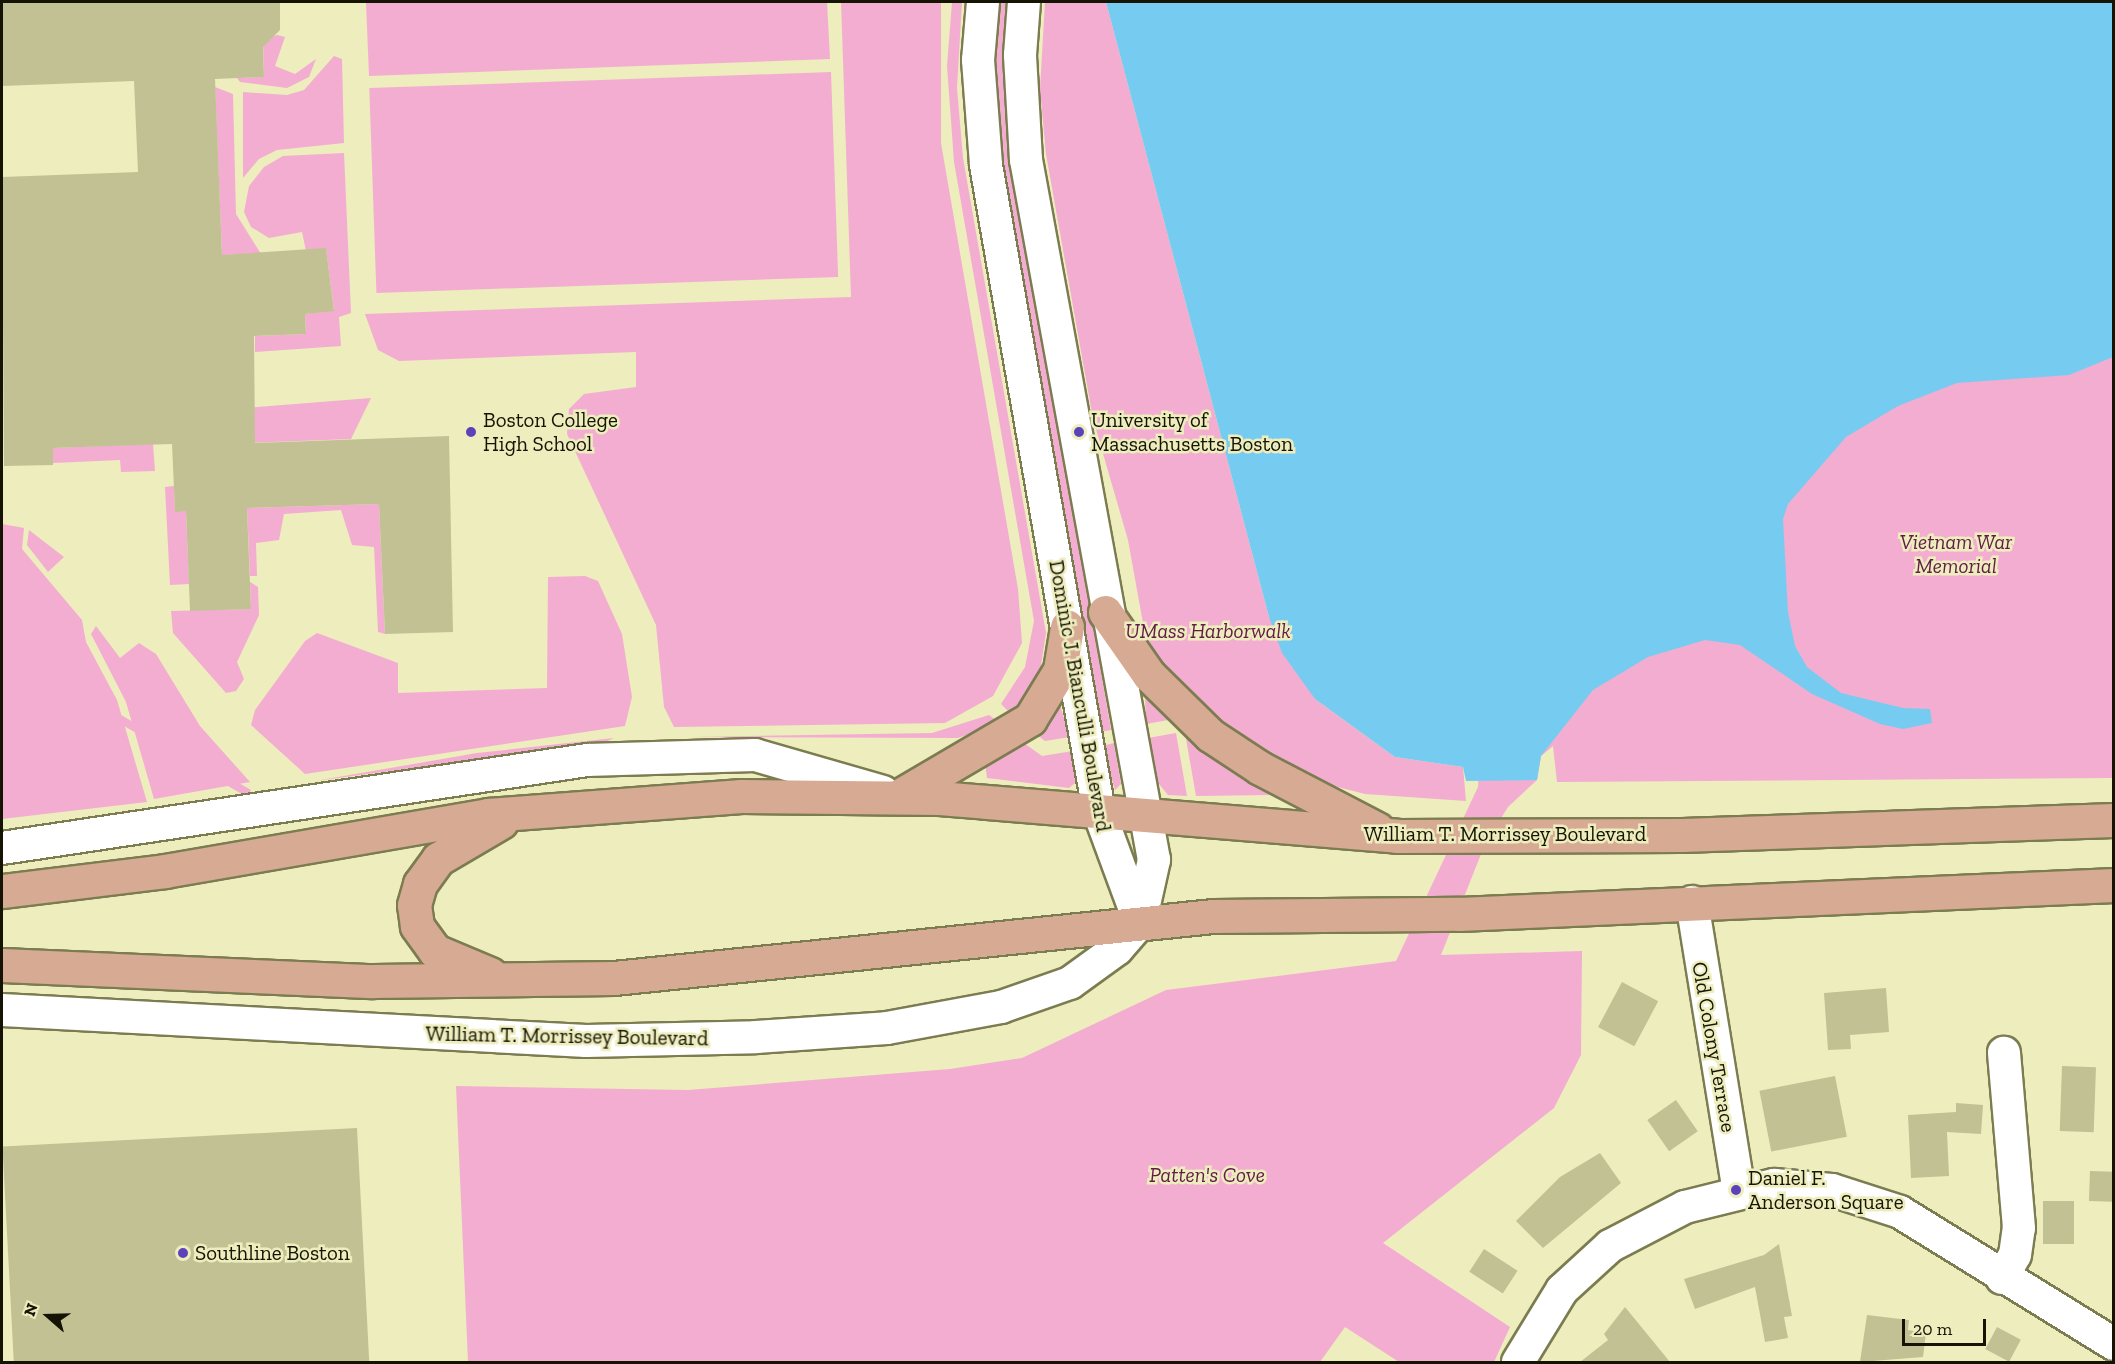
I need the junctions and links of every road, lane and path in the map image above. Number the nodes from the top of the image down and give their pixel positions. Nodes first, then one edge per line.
1 (982, 2) edge
2 (1024, 2) edge
3 (1105, 612) junction
4 (1067, 627) junction
5 (899, 796) junction
6 (540, 809) junction
7 (1099, 812) junction
8 (1146, 817) junction
9 (2114, 820) edge
10 (1396, 836) junction
11 (2, 848) edge
12 (2114, 885) edge
13 (2, 891) edge
14 (1692, 902) junction
15 (1140, 923) junction
16 (2, 965) edge
17 (522, 981) junction
18 (2, 1010) edge
19 (2004, 1053) dead end
20 (1738, 1191) junction
21 (2002, 1278) junction
22 (2114, 1344) edge
23 (1518, 1362) edge

1 - 4 street, Dominic J. Bianculli Boulevard
2 - 3 street, Dominic J. Bianculli Boulevard
3 - 8 street, Dominic J. Bianculli Boulevard
3 - 10 main road
4 - 5 main road
4 - 7 street, Dominic J. Bianculli Boulevard
5 - 6 main road, William T. Morrissey Boulevard
5 - 7 main road, William T. Morrissey Boulevard
5 - 11 street, William T. Morrissey Boulevard
6 - 13 main road, William T. Morrissey Boulevard
6 - 17 main road
7 - 8 main road, William T. Morrissey Boulevard
7 - 15 street, Dominic J. Bianculli Boulevard
8 - 10 main road, William T. Morrissey Boulevard
8 - 15 street, Dominic J. Bianculli Boulevard
9 - 10 main road, William T. Morrissey Boulevard
12 - 14 main road
14 - 15 main road
14 - 20 street, Old Colony Terrace
15 - 17 main road
15 - 18 street, William T. Morrissey Boulevard
16 - 17 main road
19 - 21 street
20 - 21 street
20 - 23 street
21 - 22 street

